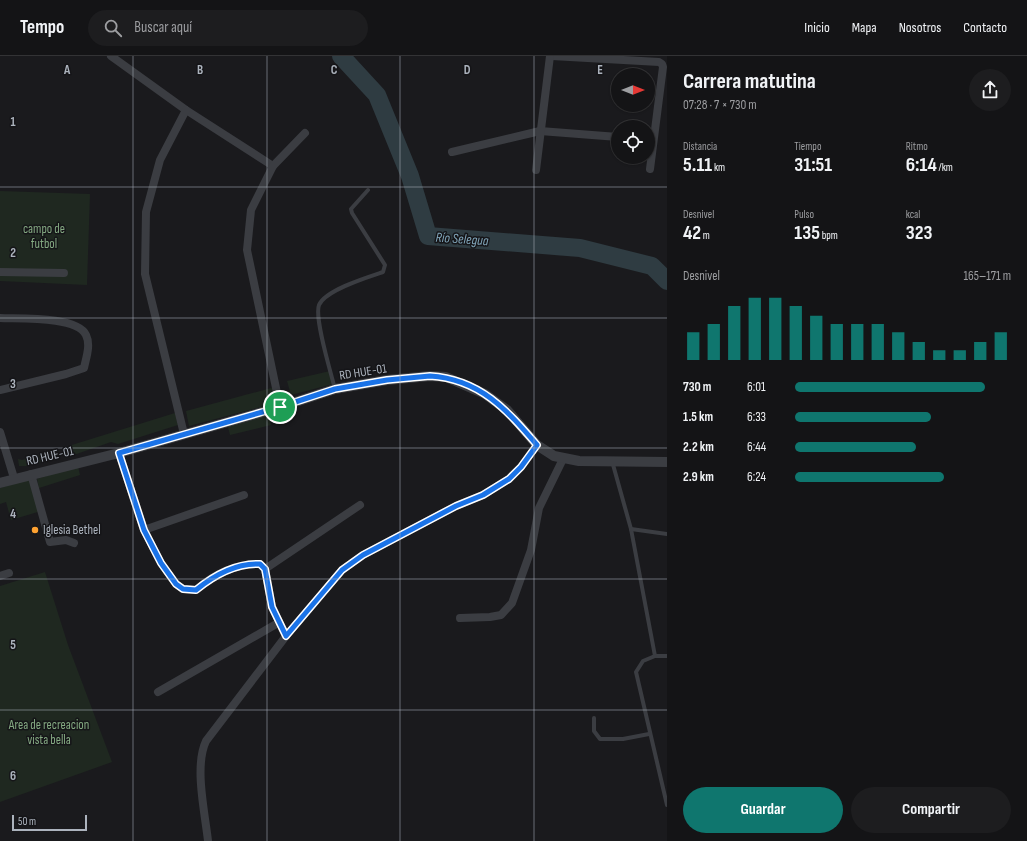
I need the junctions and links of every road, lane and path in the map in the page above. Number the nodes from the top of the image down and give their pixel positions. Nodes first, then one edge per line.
1 (111, 56) edge
2 (551, 56) edge
3 (186, 110) junction
4 (654, 120) edge
5 (540, 131) junction
6 (305, 133) dead end
7 (611, 136) edge
8 (452, 152) dead end
9 (650, 164) edge
10 (273, 166) junction
11 (650, 169) dead end
12 (536, 170) dead end
13 (368, 190) dead end
14 (0, 272) edge
15 (64, 273) dead end
16 (0, 318) edge
17 (335, 389) junction
18 (0, 390) edge
19 (280, 407) junction
20 (0, 432) edge
21 (184, 434) junction
22 (537, 445) junction
23 (119, 453) junction
24 (563, 459) junction
25 (612, 461) junction
26 (667, 462) edge
27 (31, 474) junction
28 (14, 478) junction
29 (0, 483) edge
30 (244, 495) dead end
31 (360, 505) dead end
32 (631, 529) junction
33 (144, 530) junction
34 (667, 534) edge
35 (74, 543) dead end
36 (265, 569) junction
37 (9, 573) dead end
38 (0, 576) edge
39 (460, 618) dead end
40 (278, 624) junction
41 (286, 636) junction
42 (655, 656) junction
43 (667, 656) edge
44 (158, 692) dead end
45 (594, 718) dead end
46 (649, 734) junction
47 (667, 805) edge
48 (208, 841) edge

1 - 3 street
2 - 4 street
2 - 5 street
3 - 10 street
3 - 21 street
5 - 7 street
5 - 8 street
5 - 12 street
6 - 10 street
9 - 11 street
10 - 19 street
13 - 17 lane
14 - 15 street
16 - 18 street
17 - 19 street, RD HUE-01
17 - 22 street, RD HUE-01
19 - 21 street, RD HUE-01
20 - 28 street
21 - 23 street, RD HUE-01
22 - 24 street, RD HUE-01
22 - 41 street
23 - 27 street, RD HUE-01
23 - 33 street
24 - 25 street, RD HUE-01
24 - 39 street
25 - 26 street, RD HUE-01
25 - 32 lane
27 - 28 street, RD HUE-01
27 - 35 street
28 - 29 street, RD HUE-01
30 - 33 street
31 - 36 street
32 - 34 lane
32 - 42 lane
33 - 36 street
36 - 40 street
37 - 38 street
40 - 41 street
40 - 44 street
41 - 48 street
42 - 43 lane
42 - 46 lane
45 - 46 lane
46 - 47 lane

